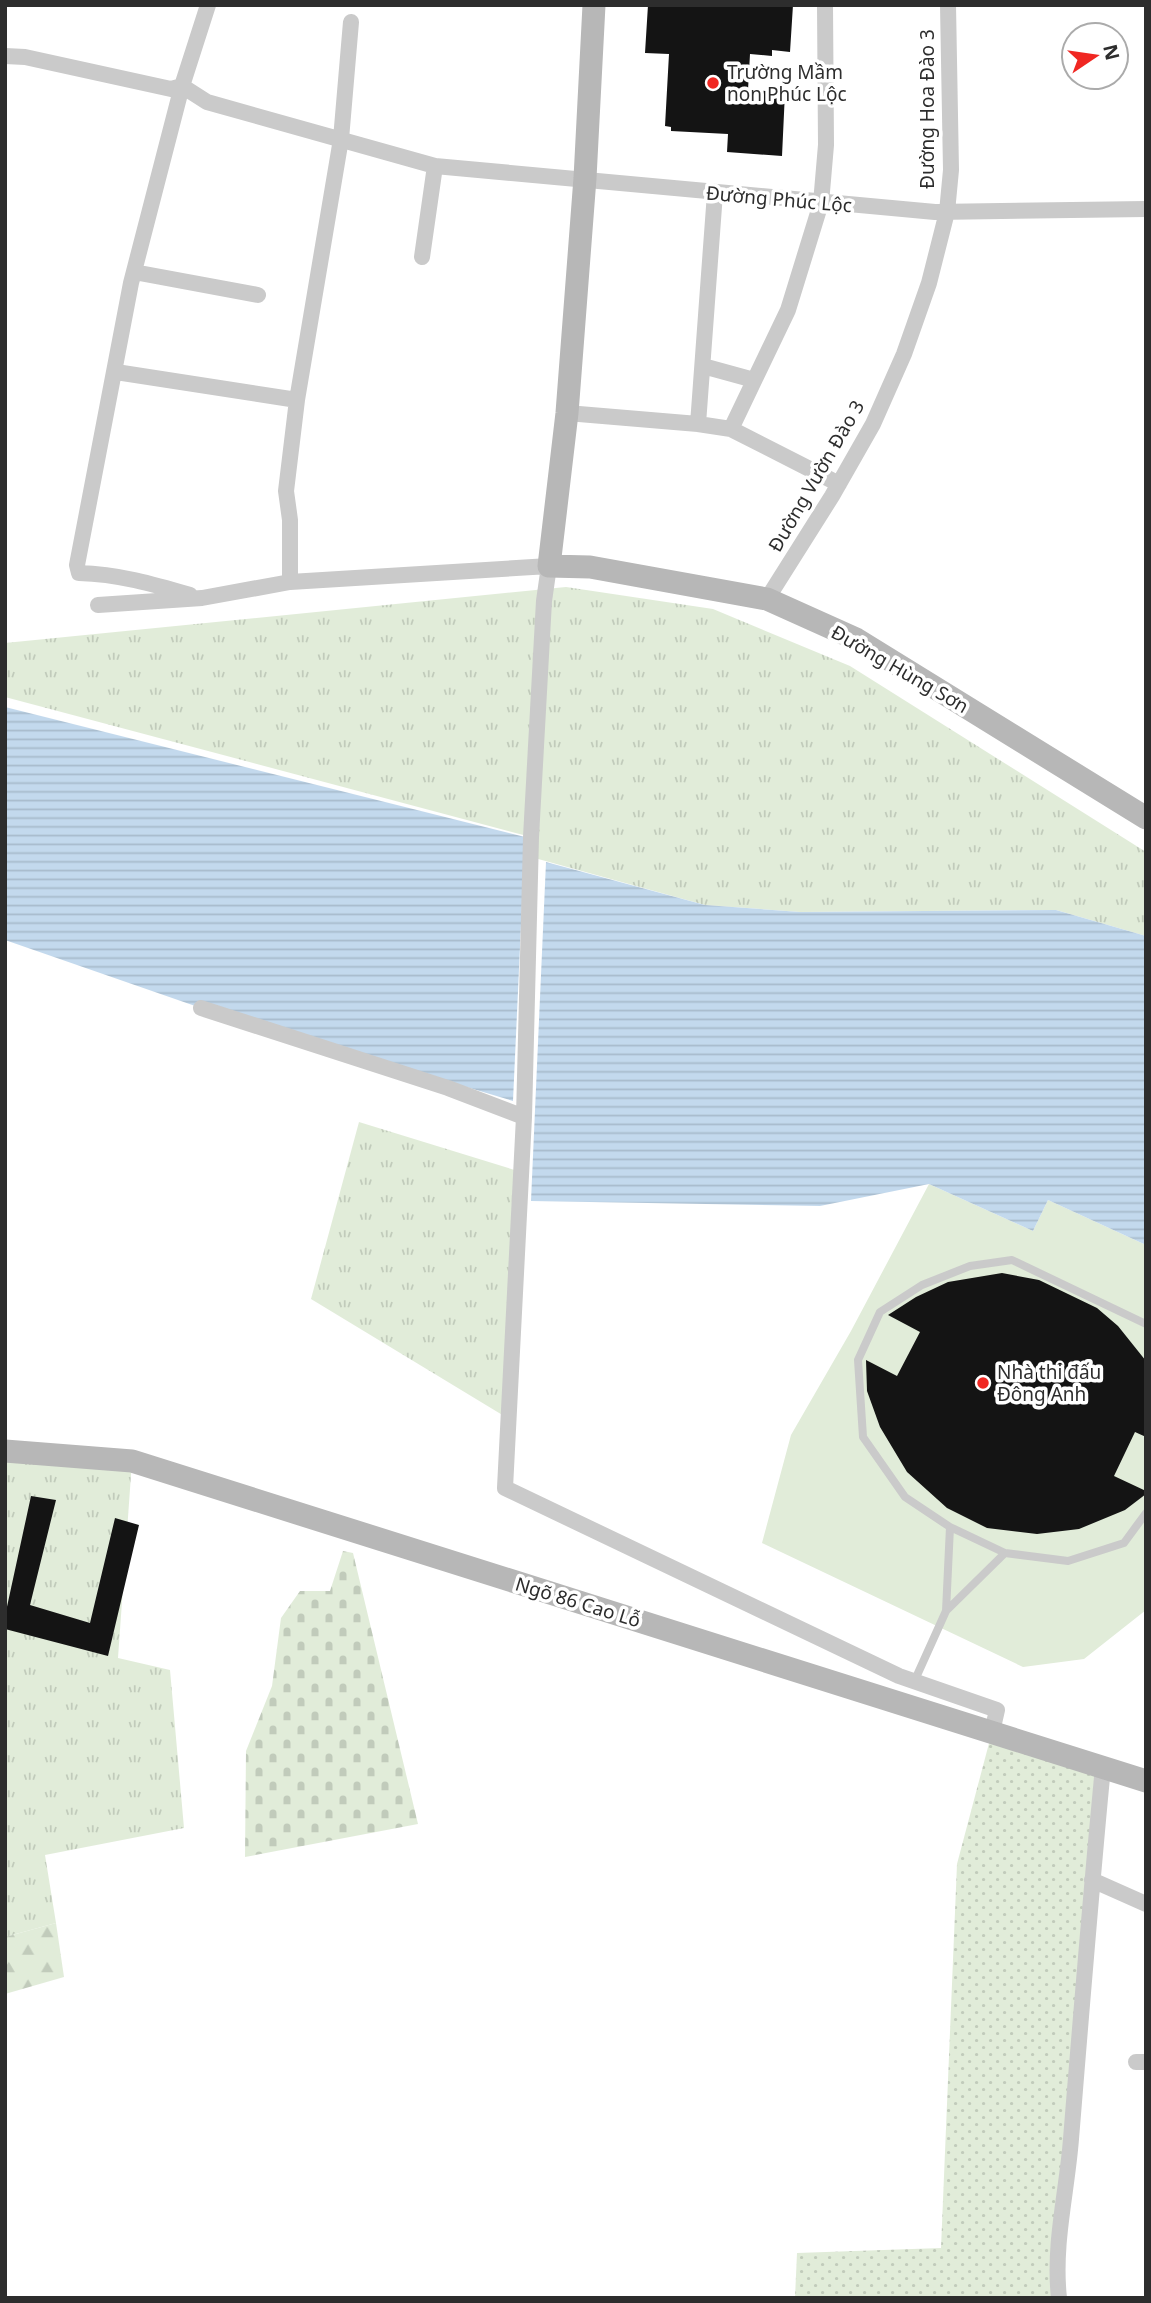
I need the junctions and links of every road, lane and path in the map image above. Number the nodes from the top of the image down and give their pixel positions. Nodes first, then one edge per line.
1 (208, 5) edge
2 (594, 5) edge
3 (825, 5) edge
4 (947, 5) edge
5 (351, 22) dead end
6 (5, 56) edge
7 (182, 86) junction
8 (341, 139) junction
9 (435, 166) junction
10 (585, 178) junction
11 (715, 193) junction
12 (821, 203) junction
13 (1146, 209) edge
14 (947, 212) junction
15 (422, 257) dead end
16 (134, 272) junction
17 (258, 295) dead end
18 (702, 366) junction
19 (116, 372) junction
20 (754, 380) junction
21 (297, 400) junction
22 (567, 413) junction
23 (698, 424) junction
24 (731, 429) junction
25 (839, 484) junction
26 (549, 566) junction
27 (290, 582) junction
28 (202, 598) junction
29 (767, 599) junction
30 (98, 605) dead end
31 (1146, 818) edge
32 (201, 1008) dead end
33 (524, 1117) junction
34 (1146, 1324) edge
35 (5, 1451) edge
36 (1146, 1513) edge
37 (950, 1527) junction
38 (1005, 1553) junction
39 (946, 1611) junction
40 (914, 1682) junction
41 (992, 1732) junction
42 (1103, 1767) junction
43 (1146, 1781) edge
44 (1092, 1880) junction
45 (1146, 1904) edge
46 (1059, 2298) edge

1 - 7 street
2 - 10 street
3 - 12 street
4 - 14 street, Đường Hoa Đào 3
5 - 8 street
6 - 7 street
7 - 8 street, Đường Phúc Lộc
7 - 16 street
8 - 9 street, Đường Phúc Lộc
8 - 21 street
9 - 10 street, Đường Phúc Lộc
9 - 15 street
10 - 11 street, Đường Phúc Lộc
10 - 22 street
11 - 12 street, Đường Phúc Lộc
11 - 18 street
12 - 14 street, Đường Phúc Lộc
12 - 20 street
13 - 14 street, Đường Phúc Lộc
14 - 25 street, Đường Vườn Đào 3
16 - 17 street
16 - 19 street
18 - 20 street
18 - 23 street
19 - 21 street
19 - 28 street
20 - 24 street
21 - 27 street
22 - 23 street
22 - 26 street
23 - 24 street
24 - 25 street
25 - 29 street, Đường Vườn Đào 3
26 - 27 street
26 - 29 street, Đường Hùng Sơn
26 - 33 street
27 - 28 street
28 - 30 street
29 - 31 street, Đường Hùng Sơn
32 - 33 street
33 - 40 street
34 - 37 lane
35 - 41 street, Ngõ 86 Cao Lỗ
36 - 38 lane
37 - 38 lane
37 - 39 lane
38 - 39 lane
39 - 40 lane
40 - 41 street
41 - 42 street, Ngõ 86 Cao Lỗ
42 - 43 street, Ngõ 86 Cao Lỗ
42 - 44 street
44 - 45 street
44 - 46 street

